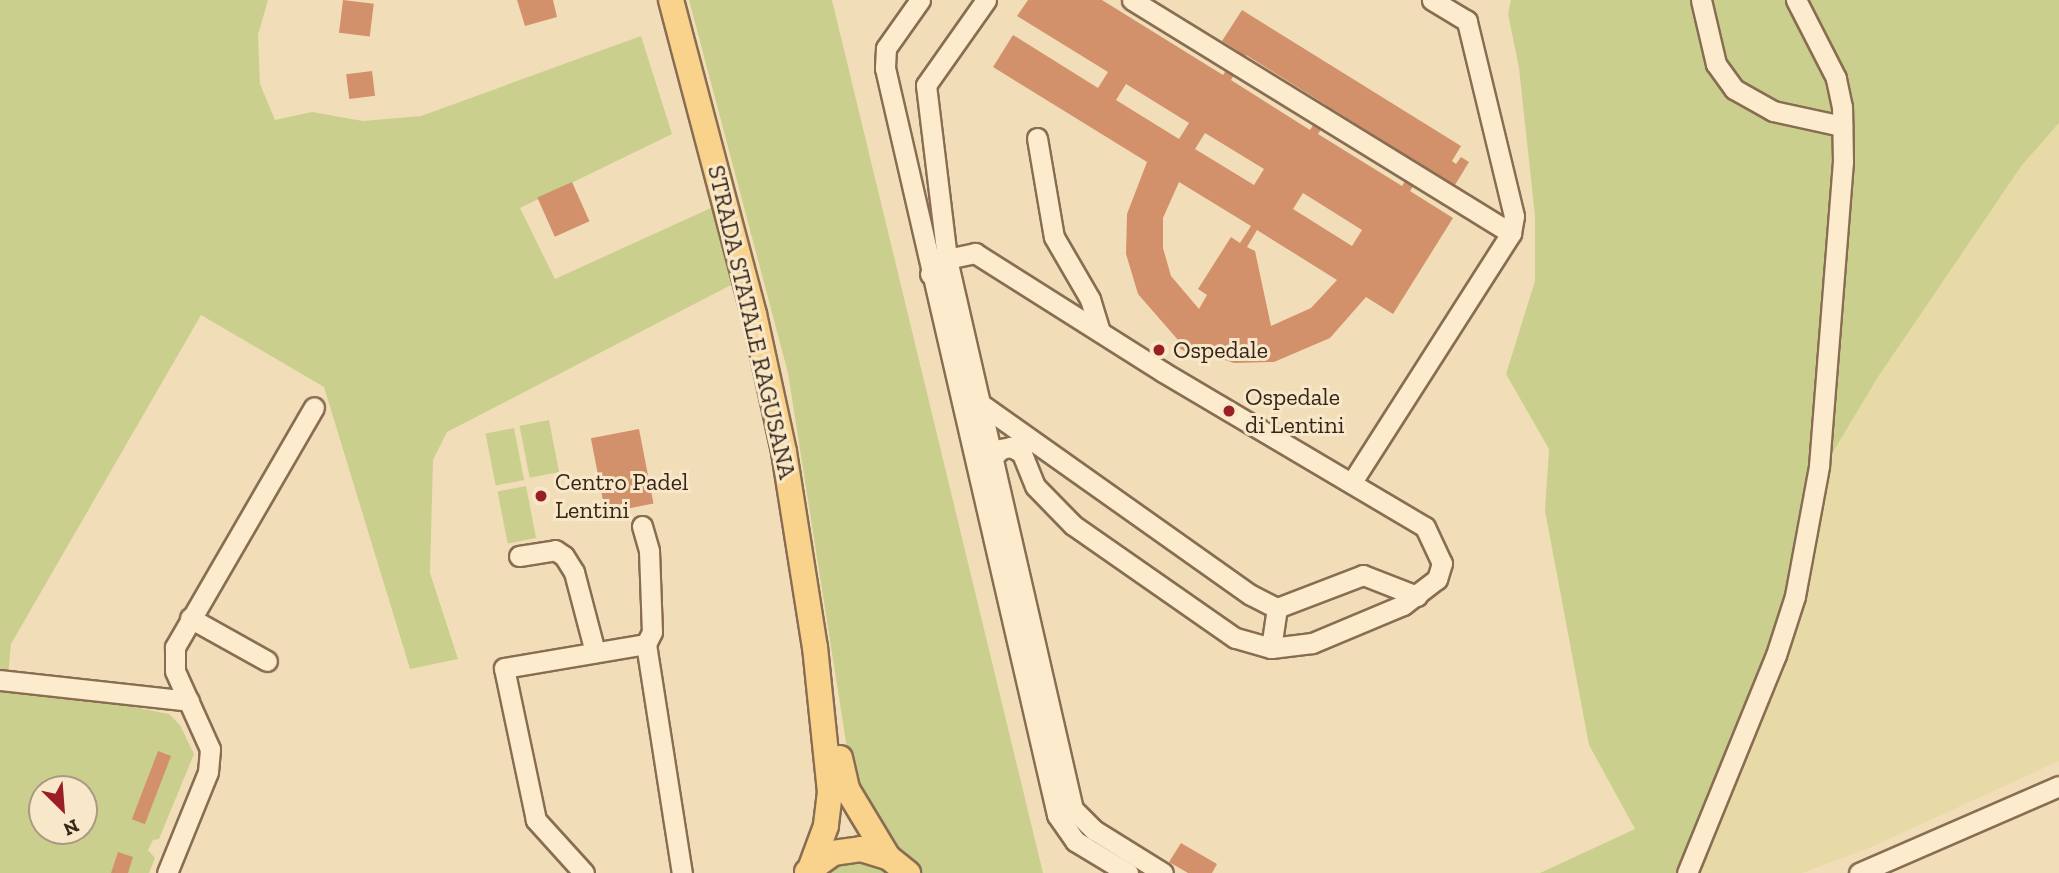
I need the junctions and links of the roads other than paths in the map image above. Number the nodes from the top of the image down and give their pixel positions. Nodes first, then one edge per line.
1 (671, 0) edge
2 (920, 0) edge
3 (986, 0) edge
4 (1132, 0) edge
5 (1432, 0) edge
6 (1701, 0) edge
7 (1796, 0) edge
8 (1459, 7) edge
9 (1842, 126) junction
10 (1037, 138) dead end
11 (917, 214) junction
12 (942, 222) junction
13 (1511, 233) junction
14 (975, 253) junction
15 (947, 259) junction
16 (930, 274) junction
17 (1100, 332) junction
18 (978, 402) junction
19 (314, 407) dead end
20 (1046, 449) junction
21 (991, 459) junction
22 (1027, 464) junction
23 (1352, 482) junction
24 (642, 526) dead end
25 (519, 556) dead end
26 (1417, 596) junction
27 (1277, 608) junction
28 (190, 618) junction
29 (646, 644) junction
30 (815, 647) junction
31 (1271, 648) junction
32 (595, 652) junction
33 (267, 661) dead end
34 (0, 680) edge
35 (188, 701) junction
36 (2059, 786) edge
37 (888, 857) junction
38 (808, 871) edge
39 (167, 873) edge
40 (584, 873) edge
41 (682, 873) edge
42 (908, 873) edge
43 (1128, 873) edge
44 (1163, 873) edge
45 (1687, 873) edge
46 (1859, 873) edge

1 - 30 main road, STRADA STATALE RAGUSANA
2 - 11 street
3 - 12 street
4 - 13 street
5 - 8 street
6 - 9 street
7 - 9 street
8 - 13 street
9 - 45 street
10 - 17 street
11 - 12 street
11 - 16 street
12 - 14 street
12 - 15 street
13 - 23 street
14 - 15 street
14 - 17 street
15 - 16 street
15 - 18 street
16 - 43 street
17 - 23 street
18 - 20 street
18 - 21 street
19 - 28 street
20 - 22 street
20 - 27 street
21 - 22 street
21 - 44 street
22 - 31 street
23 - 26 street
24 - 29 street
25 - 32 street
26 - 27 street
26 - 31 street
27 - 31 street
28 - 33 street
28 - 35 street
29 - 32 street
29 - 41 street
30 - 37 main road
30 - 38 main road
32 - 40 street
34 - 35 street
35 - 39 street
36 - 46 street
37 - 38 main road
37 - 42 main road

